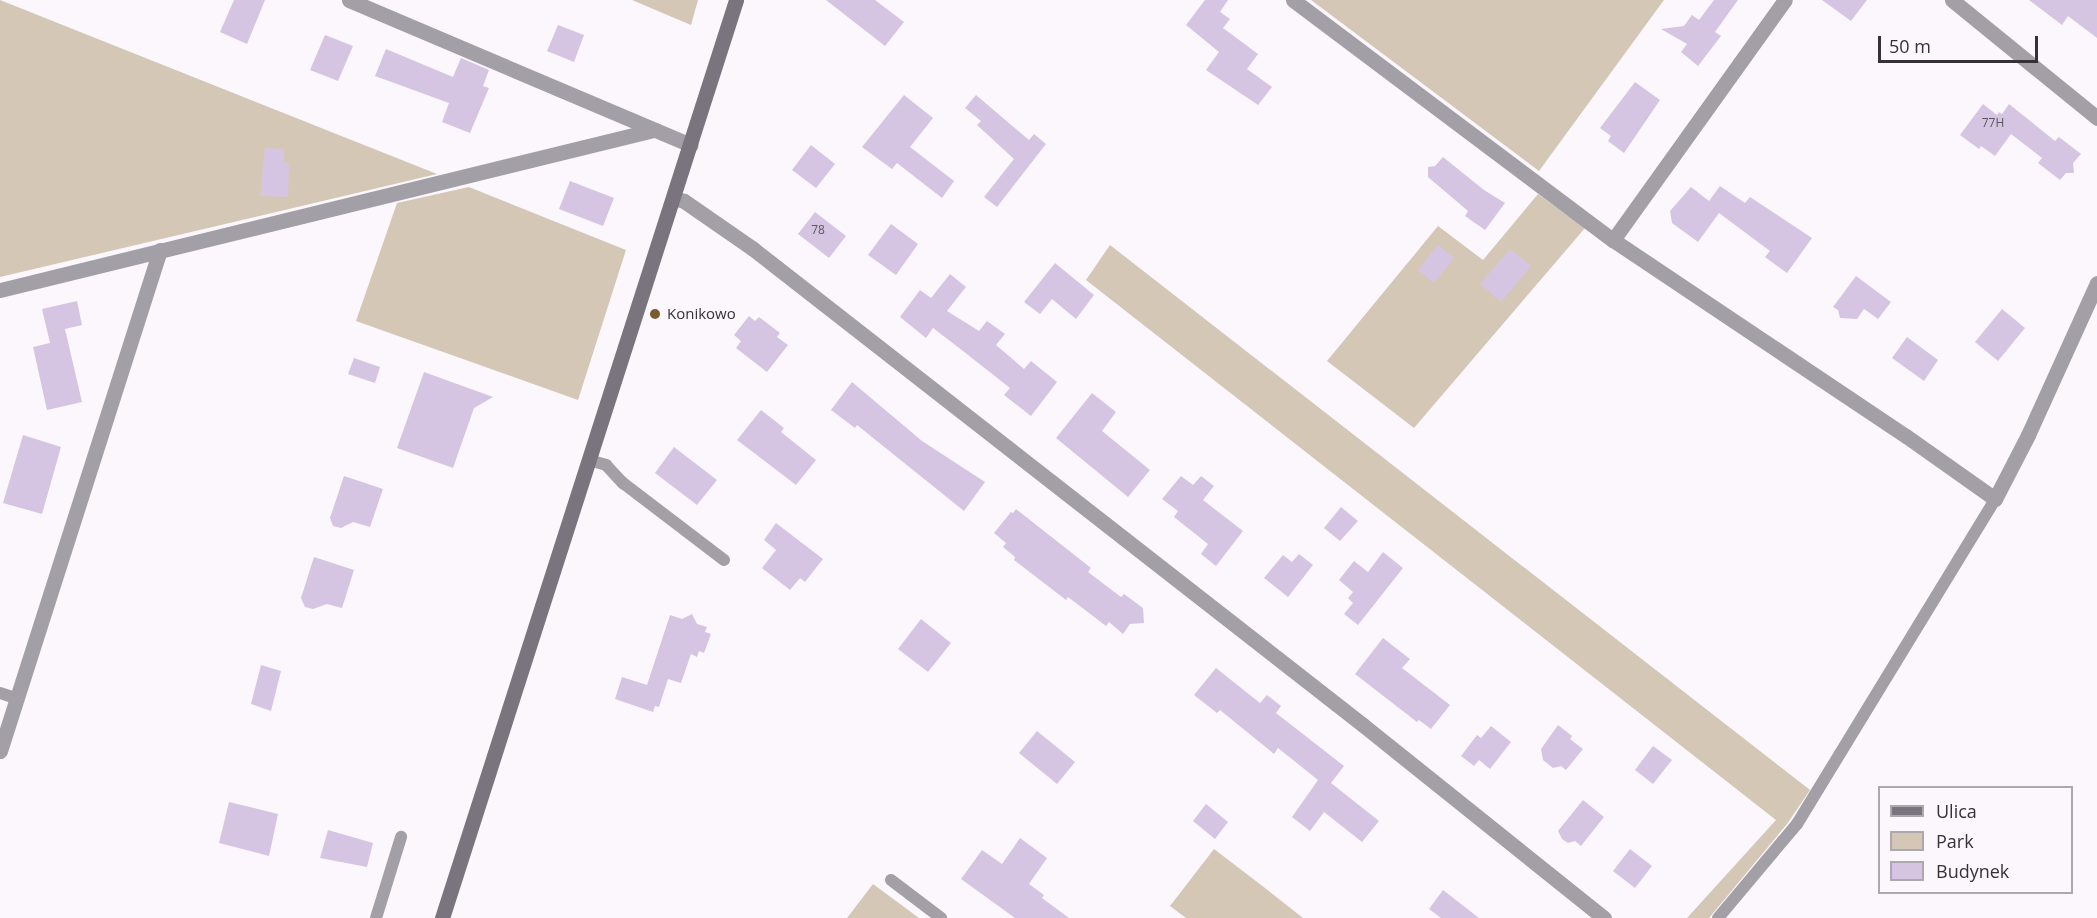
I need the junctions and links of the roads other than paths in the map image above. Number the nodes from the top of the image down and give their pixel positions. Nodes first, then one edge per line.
1 (349, 0) edge
2 (736, 0) edge
3 (1293, 0) edge
4 (1785, 0) edge
5 (1952, 0) edge
6 (2097, 118) edge
7 (654, 130) junction
8 (690, 145) junction
9 (673, 198) junction
10 (1613, 240) junction
11 (160, 250) junction
12 (2097, 283) edge
13 (0, 290) edge
14 (589, 460) junction
15 (1995, 499) junction
16 (724, 560) dead end
17 (0, 693) edge
18 (15, 698) junction
19 (5, 714) edge
20 (0, 751) edge
21 (401, 837) dead end
22 (891, 880) dead end
23 (376, 918) edge
24 (442, 918) edge
25 (941, 918) edge
26 (1604, 918) edge
27 (1718, 918) edge

1 - 7 street
2 - 8 main road
3 - 10 street
4 - 10 street
5 - 6 street
7 - 8 street
7 - 11 street
8 - 9 main road
9 - 14 main road
9 - 26 street
10 - 15 street
11 - 13 street
11 - 18 street
12 - 15 street
14 - 16 lane
14 - 24 main road
15 - 27 lane
17 - 18 lane
18 - 19 street
19 - 20 street
21 - 23 lane
22 - 25 lane

